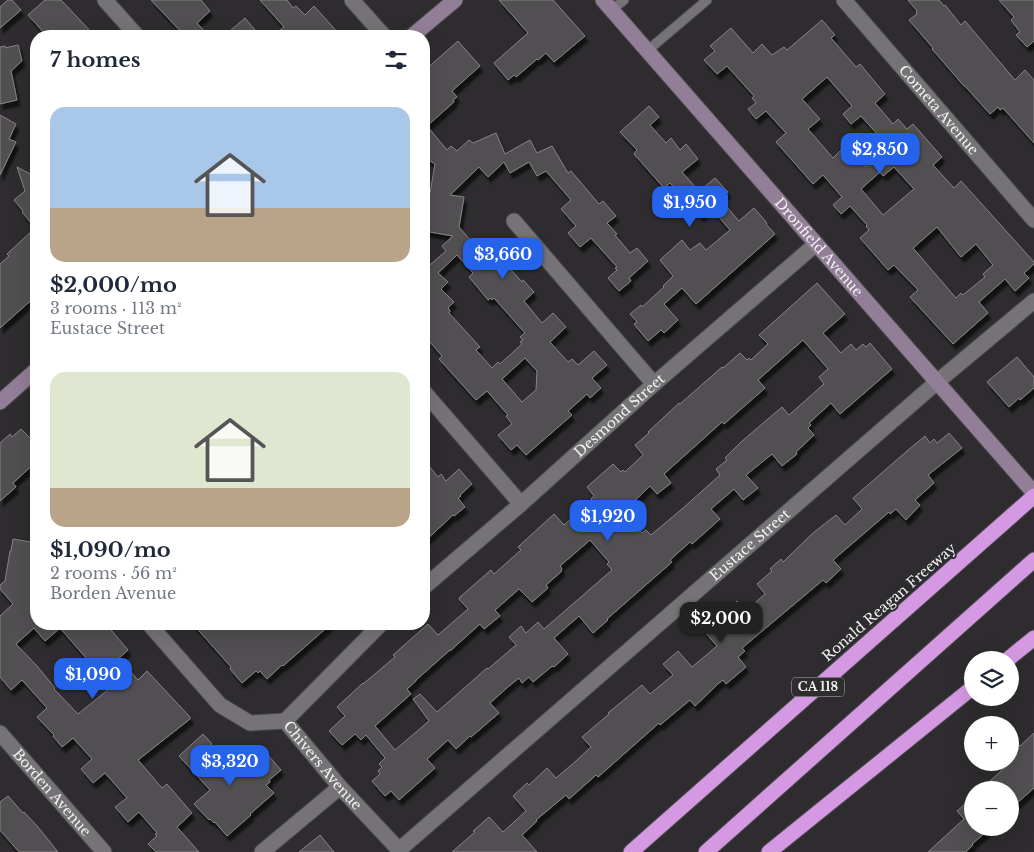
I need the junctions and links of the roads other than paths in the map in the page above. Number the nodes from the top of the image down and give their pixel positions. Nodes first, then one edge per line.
1 (105, 0) edge
2 (352, 0) edge
3 (455, 0) edge
4 (624, 0) edge
5 (707, 0) edge
6 (844, 0) edge
7 (607, 5) edge
8 (132, 30) edge
9 (379, 30) edge
10 (419, 30) edge
11 (647, 51) junction
12 (1034, 220) edge
13 (514, 221) dead end
14 (816, 244) junction
15 (1034, 301) edge
16 (30, 375) edge
17 (937, 382) junction
18 (654, 384) junction
19 (430, 399) edge
20 (0, 402) edge
21 (1034, 494) edge
22 (521, 504) junction
23 (1034, 560) edge
24 (430, 582) edge
25 (154, 630) edge
26 (375, 630) edge
27 (1034, 638) edge
28 (1018, 651) edge
29 (964, 694) edge
30 (285, 721) junction
31 (1, 737) edge
32 (340, 787) junction
33 (400, 851) edge
34 (104, 852) edge
35 (262, 852) edge
36 (631, 852) edge
37 (706, 852) edge
38 (768, 852) edge

1 - 8 street
2 - 9 street
3 - 10 street
4 - 7 lane
5 - 11 lane
6 - 12 street, Cometa Avenue
7 - 11 street, Dronfield Avenue
11 - 14 street, Dronfield Avenue
13 - 18 street
14 - 17 street, Dronfield Avenue
14 - 18 street, Desmond Street
15 - 17 street, Eustace Street
16 - 20 street
17 - 21 street, Dronfield Avenue
17 - 33 street, Eustace Street
18 - 22 street, Desmond Street
19 - 22 street
21 - 36 highway, Ronald Reagan Freeway / CA 118
22 - 24 street, Desmond Street
23 - 37 highway
25 - 30 street, Chivers Avenue
26 - 30 street
27 - 28 highway
29 - 38 highway
30 - 32 street, Chivers Avenue
31 - 34 street, Borden Avenue
32 - 33 street, Chivers Avenue
32 - 35 street

